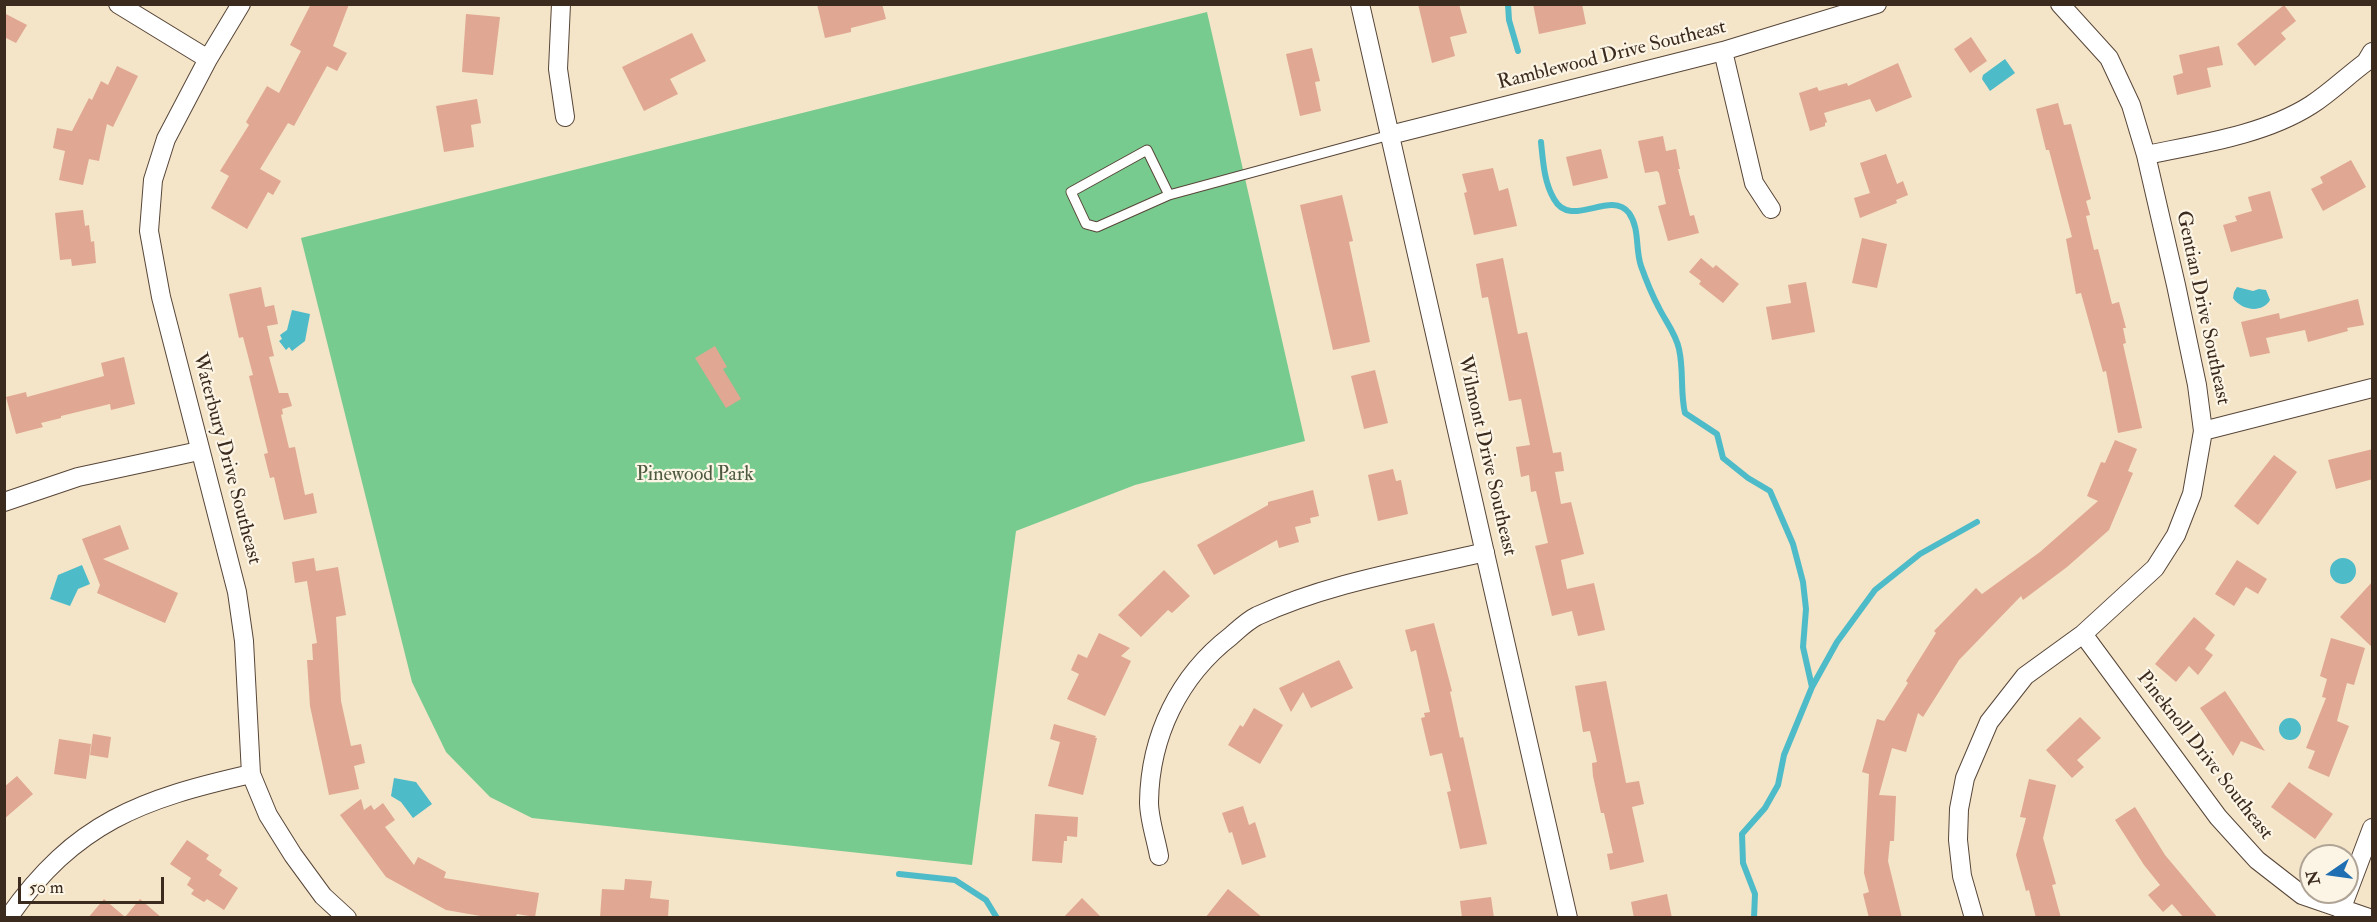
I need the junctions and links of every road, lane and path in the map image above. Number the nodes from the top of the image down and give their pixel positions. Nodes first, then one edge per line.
1 (118, 4) edge
2 (241, 4) edge
3 (561, 4) edge
4 (1360, 4) edge
5 (1877, 4) edge
6 (2060, 4) edge
7 (1723, 51) junction
8 (2373, 52) edge
9 (208, 58) junction
10 (565, 117) dead end
11 (1390, 135) junction
12 (2146, 154) junction
13 (1168, 195) junction
14 (1771, 209) dead end
15 (2373, 388) edge
16 (2203, 431) junction
17 (199, 451) junction
18 (4, 502) edge
19 (1485, 552) junction
20 (2083, 634) junction
21 (251, 774) junction
22 (2373, 828) edge
23 (1160, 856) dead end
24 (2342, 910) junction
25 (8, 918) edge
26 (346, 918) edge
27 (1568, 918) edge
28 (1974, 918) edge
29 (2369, 918) edge

1 - 9 street
2 - 9 street, Waterbury Drive Southeast
3 - 10 street
4 - 11 street, Wilmont Drive Southeast
5 - 7 street, Ramblewood Drive Southeast
6 - 12 street, Gentian Drive Southeast
7 - 11 street, Ramblewood Drive Southeast
7 - 14 street
8 - 12 street
9 - 17 street, Waterbury Drive Southeast
11 - 13 lane
11 - 19 street, Wilmont Drive Southeast
12 - 16 street, Gentian Drive Southeast
13 - 13 lane
15 - 16 street
16 - 20 street, Gentian Drive Southeast
17 - 18 street
17 - 21 street, Waterbury Drive Southeast
19 - 23 street
19 - 27 street, Wilmont Drive Southeast
20 - 24 street, Pineknoll Drive Southeast
20 - 28 street, Gentian Drive Southeast
21 - 25 street
21 - 26 street, Waterbury Drive Southeast
22 - 24 street
24 - 29 street, Pineknoll Drive Southeast

